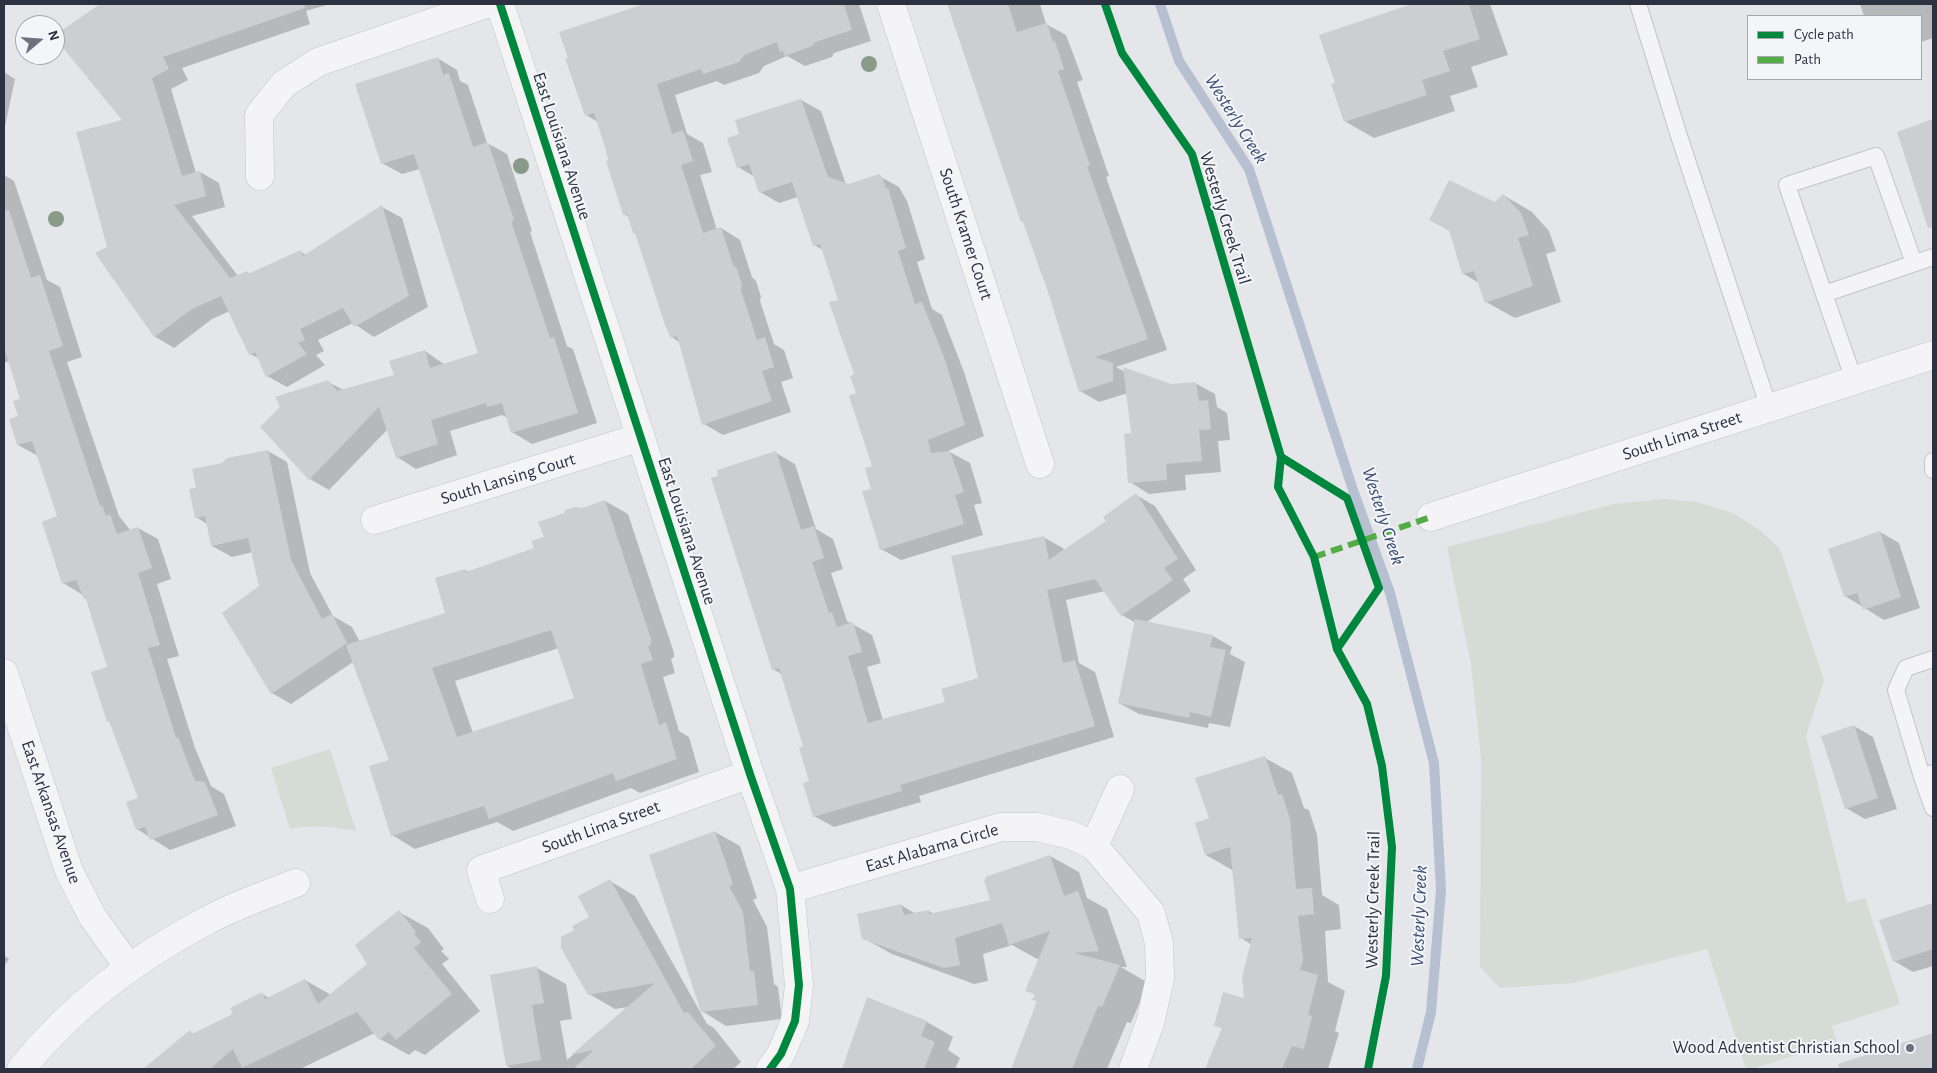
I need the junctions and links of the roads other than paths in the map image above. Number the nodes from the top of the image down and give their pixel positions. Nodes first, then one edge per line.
1 (486, 4) edge
2 (500, 4) edge
3 (892, 4) edge
4 (1638, 4) edge
5 (260, 176) dead end
6 (1933, 257) edge
7 (1914, 263) junction
8 (1824, 294) junction
9 (1933, 355) edge
10 (1854, 380) junction
11 (1769, 408) junction
12 (641, 437) junction
13 (1933, 461) edge
14 (1040, 464) dead end
15 (1933, 470) edge
16 (1430, 517) dead end
17 (375, 520) dead end
18 (1933, 659) edge
19 (4, 673) edge
20 (750, 774) junction
21 (1928, 775) edge
22 (1120, 789) dead end
23 (1933, 808) edge
24 (1094, 846) junction
25 (296, 883) dead end
26 (790, 889) junction
27 (490, 899) dead end
28 (129, 968) junction
29 (21, 1069) edge
30 (770, 1069) edge
31 (1133, 1069) edge

1 - 5 street
2 - 12 street, East Louisiana Avenue
3 - 14 street, South Kramer Court
4 - 11 lane
6 - 7 lane
7 - 8 lane
7 - 8 lane
8 - 10 lane
9 - 10 street, South Lima Street
10 - 11 street, South Lima Street
11 - 16 street, South Lima Street
12 - 17 street, South Lansing Court
12 - 20 street, East Louisiana Avenue
13 - 15 lane
18 - 21 lane
19 - 28 street, East Arkansas Avenue
20 - 26 street, East Louisiana Avenue
20 - 27 street, South Lima Street
21 - 23 lane
22 - 24 street
24 - 26 street, East Alabama Circle
24 - 31 street, East Alabama Circle
25 - 28 street
26 - 30 street, East Louisiana Avenue
28 - 29 street

